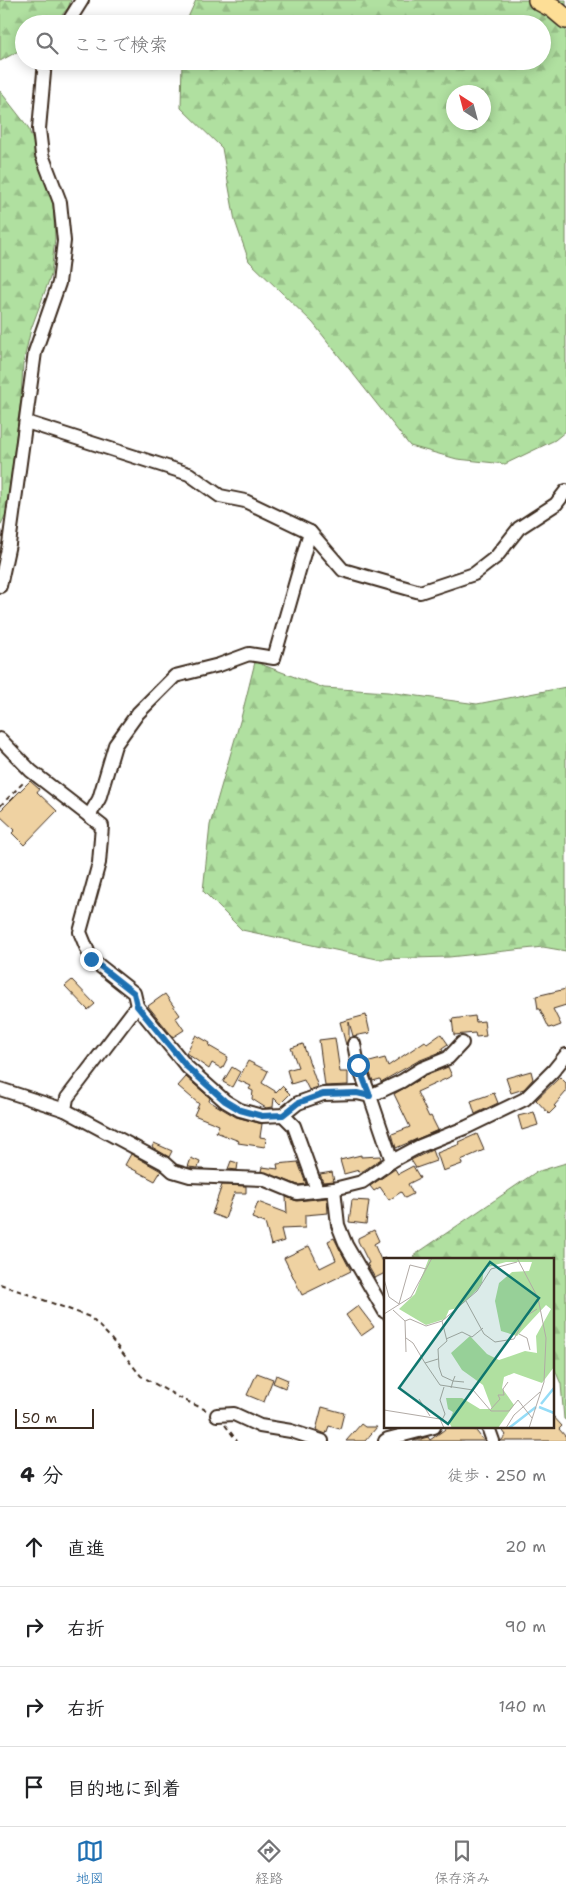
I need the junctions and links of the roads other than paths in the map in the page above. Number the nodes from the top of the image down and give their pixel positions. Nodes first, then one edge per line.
1 (82, 0) edge
2 (538, 0) edge
3 (73, 15) edge
4 (566, 19) edge
5 (44, 70) edge
6 (26, 422) junction
7 (566, 491) edge
8 (310, 532) junction
9 (0, 586) edge
10 (0, 739) edge
11 (89, 816) junction
12 (137, 1006) junction
13 (462, 1043) dead end
14 (354, 1044) dead end
15 (566, 1055) edge
16 (0, 1089) edge
17 (370, 1096) junction
18 (65, 1110) junction
19 (283, 1115) junction
20 (392, 1161) junction
21 (334, 1189) junction
22 (317, 1190) junction
23 (384, 1310) edge
24 (217, 1415) road end
25 (430, 1428) edge
26 (488, 1428) edge
27 (322, 1441) edge
28 (385, 1441) edge
29 (493, 1441) edge

1 - 3 street
2 - 4 main road
5 - 6 street
6 - 8 street
6 - 9 street
7 - 8 street
8 - 11 street
10 - 11 street
11 - 12 street
12 - 18 street
12 - 19 street
13 - 17 street
14 - 17 street
15 - 20 street
16 - 18 street
17 - 19 street
17 - 20 street
18 - 22 street
19 - 22 street
20 - 21 street
21 - 22 street
21 - 23 street
24 - 27 street
25 - 28 street
26 - 29 street

